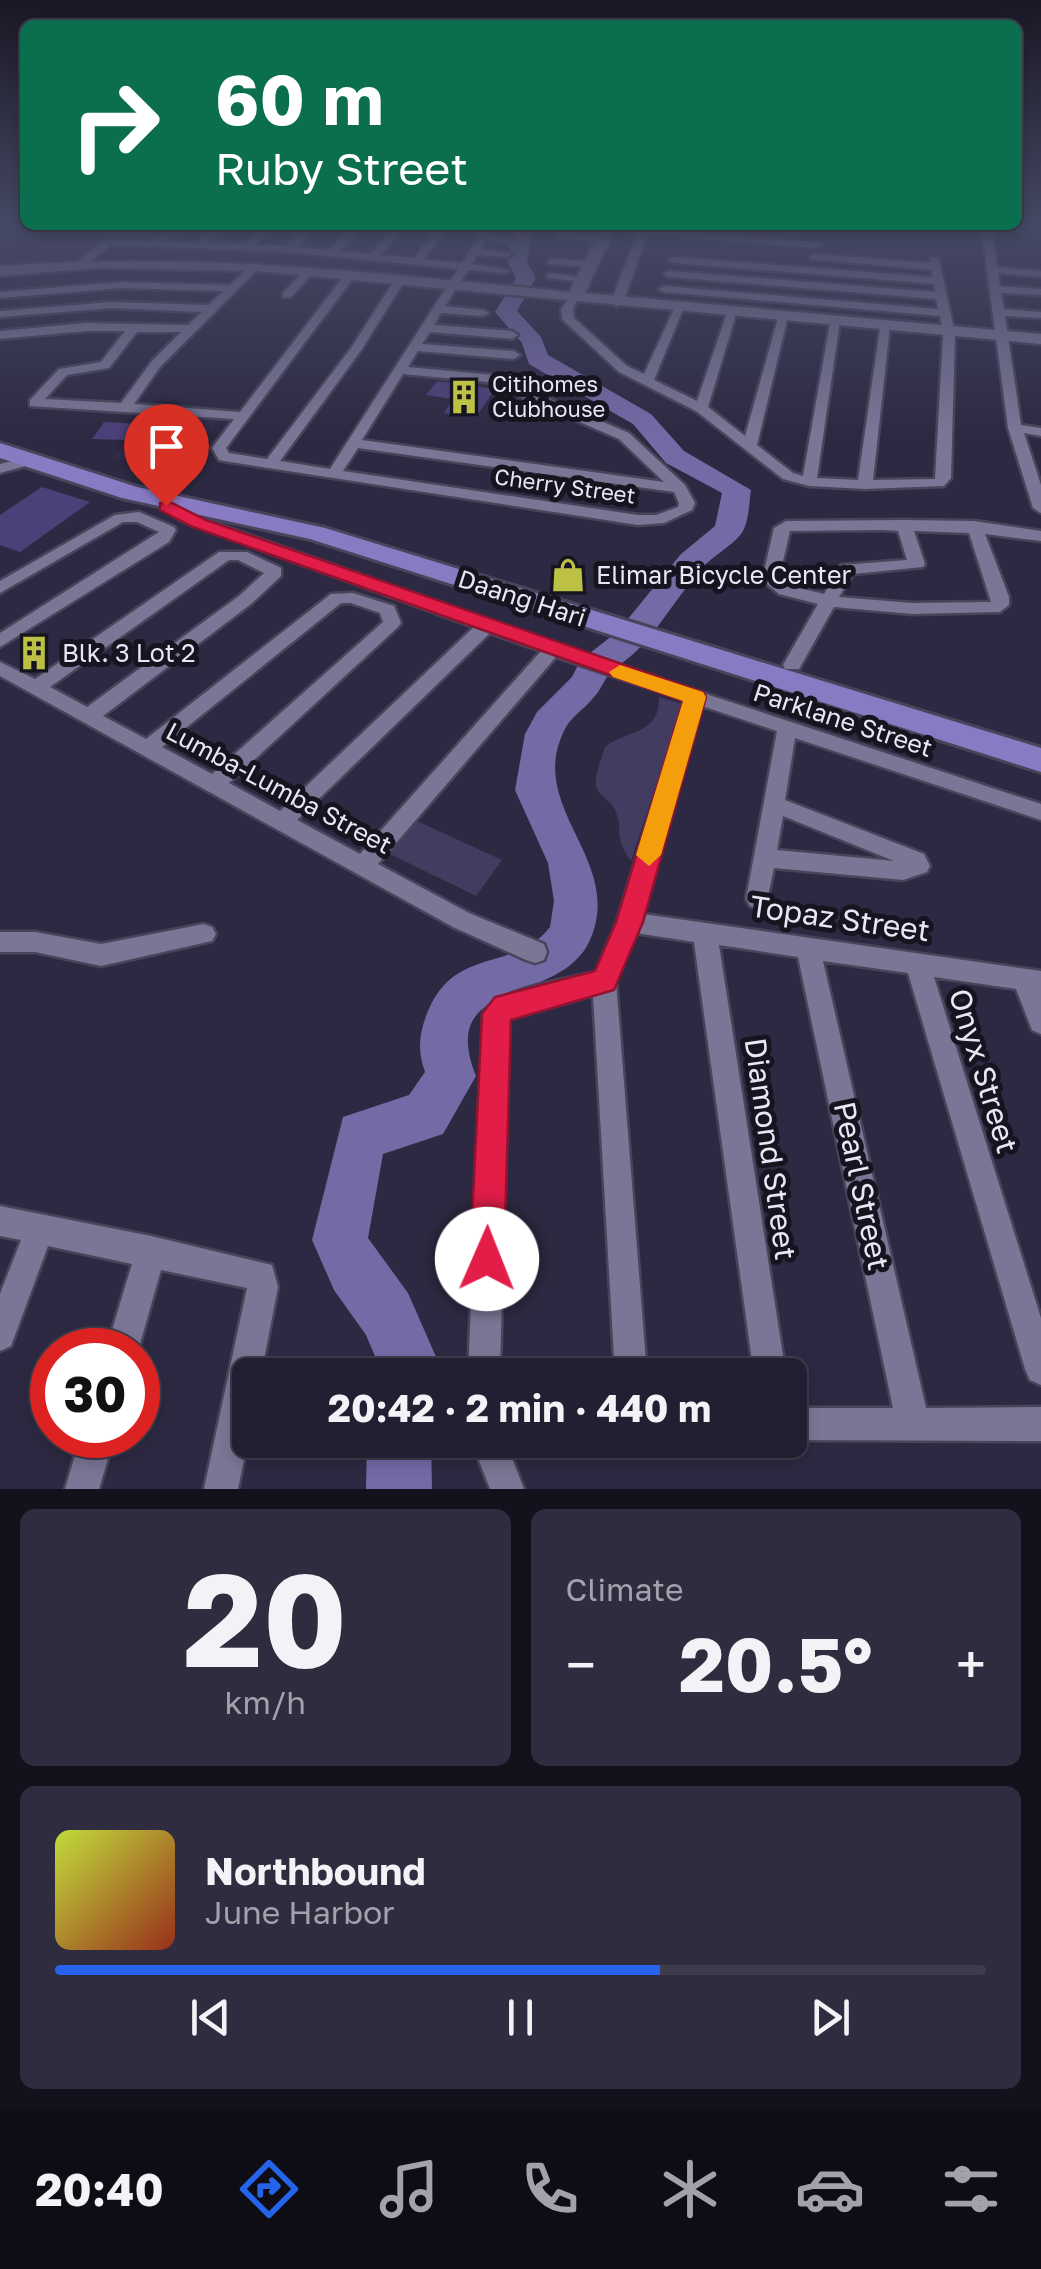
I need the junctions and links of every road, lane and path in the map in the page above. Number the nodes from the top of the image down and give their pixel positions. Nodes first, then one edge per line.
1 (225, 294) edge
2 (335, 294) edge
3 (391, 294) edge
4 (447, 294) edge
5 (532, 294) edge
6 (576, 294) edge
7 (621, 294) edge
8 (663, 294) edge
9 (921, 294) edge
10 (997, 294) edge
11 (940, 296) joint
12 (662, 298) junction
13 (574, 299) junction
14 (618, 303) junction
15 (211, 308) junction
16 (438, 309) junction
17 (680, 309) junction
18 (999, 312) junction
19 (484, 313) dead end
20 (734, 313) junction
21 (945, 313) junction
22 (0, 314) edge
23 (1041, 315) edge
24 (784, 318) junction
25 (836, 324) junction
26 (134, 328) junction
27 (426, 328) junction
28 (886, 328) junction
29 (190, 329) junction
30 (512, 334) dead end
31 (949, 334) junction
32 (0, 335) edge
33 (1004, 338) junction
34 (1041, 338) edge
35 (416, 347) junction
36 (514, 355) dead end
37 (402, 370) junction
38 (646, 383) junction
39 (125, 407) junction
40 (701, 408) junction
41 (244, 416) junction
42 (1015, 428) junction
43 (1041, 432) edge
44 (4, 441) edge
45 (354, 443) junction
46 (749, 448) junction
47 (32, 460) junction
48 (270, 464) junction
49 (1033, 464) edge
50 (0, 470) edge
51 (334, 474) junction
52 (808, 482) junction
53 (865, 485) junction
54 (680, 488) junction
55 (166, 492) junction
56 (1040, 501) edge
57 (904, 525) junction
58 (974, 526) junction
59 (1041, 536) edge
60 (0, 588) edge
61 (832, 600) junction
62 (486, 626) junction
63 (0, 640) edge
64 (553, 649) junction
65 (0, 668) edge
66 (787, 673) junction
67 (35, 688) junction
68 (695, 697) junction
69 (902, 708) junction
70 (88, 716) junction
71 (787, 728) junction
72 (1041, 739) edge
73 (148, 748) junction
74 (1041, 760) edge
75 (216, 784) junction
76 (774, 804) junction
77 (1041, 812) edge
78 (284, 821) junction
79 (765, 858) junction
80 (364, 864) junction
81 (758, 899) dead end
82 (629, 922) junction
83 (705, 933) junction
84 (204, 934) dead end
85 (0, 942) edge
86 (808, 948) junction
87 (535, 952) dead end
88 (916, 964) junction
89 (1032, 980) edge
90 (604, 981) junction
91 (1041, 1022) edge
92 (0, 1221) edge
93 (40, 1228) junction
94 (151, 1251) junction
95 (128, 1328) edge
96 (0, 1334) edge
97 (485, 1358) edge
98 (630, 1358) edge
99 (768, 1358) edge
100 (1041, 1369) edge
101 (1041, 1424) edge
102 (807, 1425) edge
103 (913, 1425) junction
104 (91, 1458) edge
105 (495, 1458) edge
106 (82, 1489) edge
107 (222, 1489) edge
108 (507, 1489) edge

1 - 15 street
2 - 41 street
3 - 48 street
4 - 16 street
5 - 13 street
6 - 13 street
7 - 14 street
8 - 12 street
9 - 11 street
10 - 18 street
11 - 21 street
12 - 14 street
12 - 17 street
12 - 21 street
13 - 14 street
13 - 38 street
15 - 22 street
15 - 29 street
16 - 19 street
16 - 27 street
17 - 20 street
17 - 38 street
18 - 23 street
18 - 33 street
20 - 24 street
20 - 40 street
21 - 31 street
24 - 25 street
24 - 46 street
25 - 28 street
25 - 52 street
26 - 29 street
26 - 32 street
26 - 39 street
27 - 30 street
27 - 35 street
28 - 31 street
28 - 53 street
29 - 39 street
31 - 33 street
31 - 53 street
33 - 34 street
33 - 42 street
35 - 36 street
35 - 37 street
37 - 45 street
37 - 54 street, Cherry Street
38 - 40 street
39 - 41 street
40 - 46 street
41 - 48 street, Cherry Street
42 - 43 street
42 - 49 street
44 - 47 main road, Daang Hari
44 - 55 main road, Daang Hari
45 - 51 street
45 - 54 street
46 - 52 street
47 - 50 street
47 - 55 main road, Daang Hari
48 - 51 street, Cherry Street
49 - 56 street
51 - 54 street, Cherry Street
52 - 53 street
55 - 62 street, Parklane Street
55 - 66 main road, Daang Hari
57 - 58 street
57 - 61 street
57 - 61 street
58 - 59 street
58 - 61 street
60 - 63 street
61 - 66 street
62 - 64 street, Parklane Street
62 - 78 street
64 - 68 street, Parklane Street
64 - 80 street
65 - 67 street, Lumba-Lumba Street
66 - 69 main road, Daang Hari
67 - 70 street, Lumba-Lumba Street
67 - 70 street
68 - 71 street, Parklane Street
68 - 82 street
69 - 72 main road, Daang Hari
69 - 74 main road, Daang Hari
70 - 73 street, Lumba-Lumba Street
71 - 76 street
71 - 77 street, Parklane Street
73 - 75 street, Lumba-Lumba Street
73 - 75 street
75 - 78 street, Lumba-Lumba Street
76 - 79 street
76 - 79 street
78 - 80 street, Lumba-Lumba Street
79 - 81 street
80 - 87 street, Lumba-Lumba Street
82 - 83 street, Topaz Street
82 - 90 street
83 - 86 street, Topaz Street
83 - 99 street, Diamond Street
84 - 85 street
86 - 88 street, Topaz Street
86 - 103 street, Pearl Street
88 - 89 street, Topaz Street
88 - 100 street, Onyx Street
89 - 91 street
90 - 97 street
90 - 98 street
92 - 93 street
93 - 94 street
93 - 96 street
94 - 95 street
94 - 107 street
101 - 103 street
102 - 103 street
104 - 106 street
105 - 108 street

